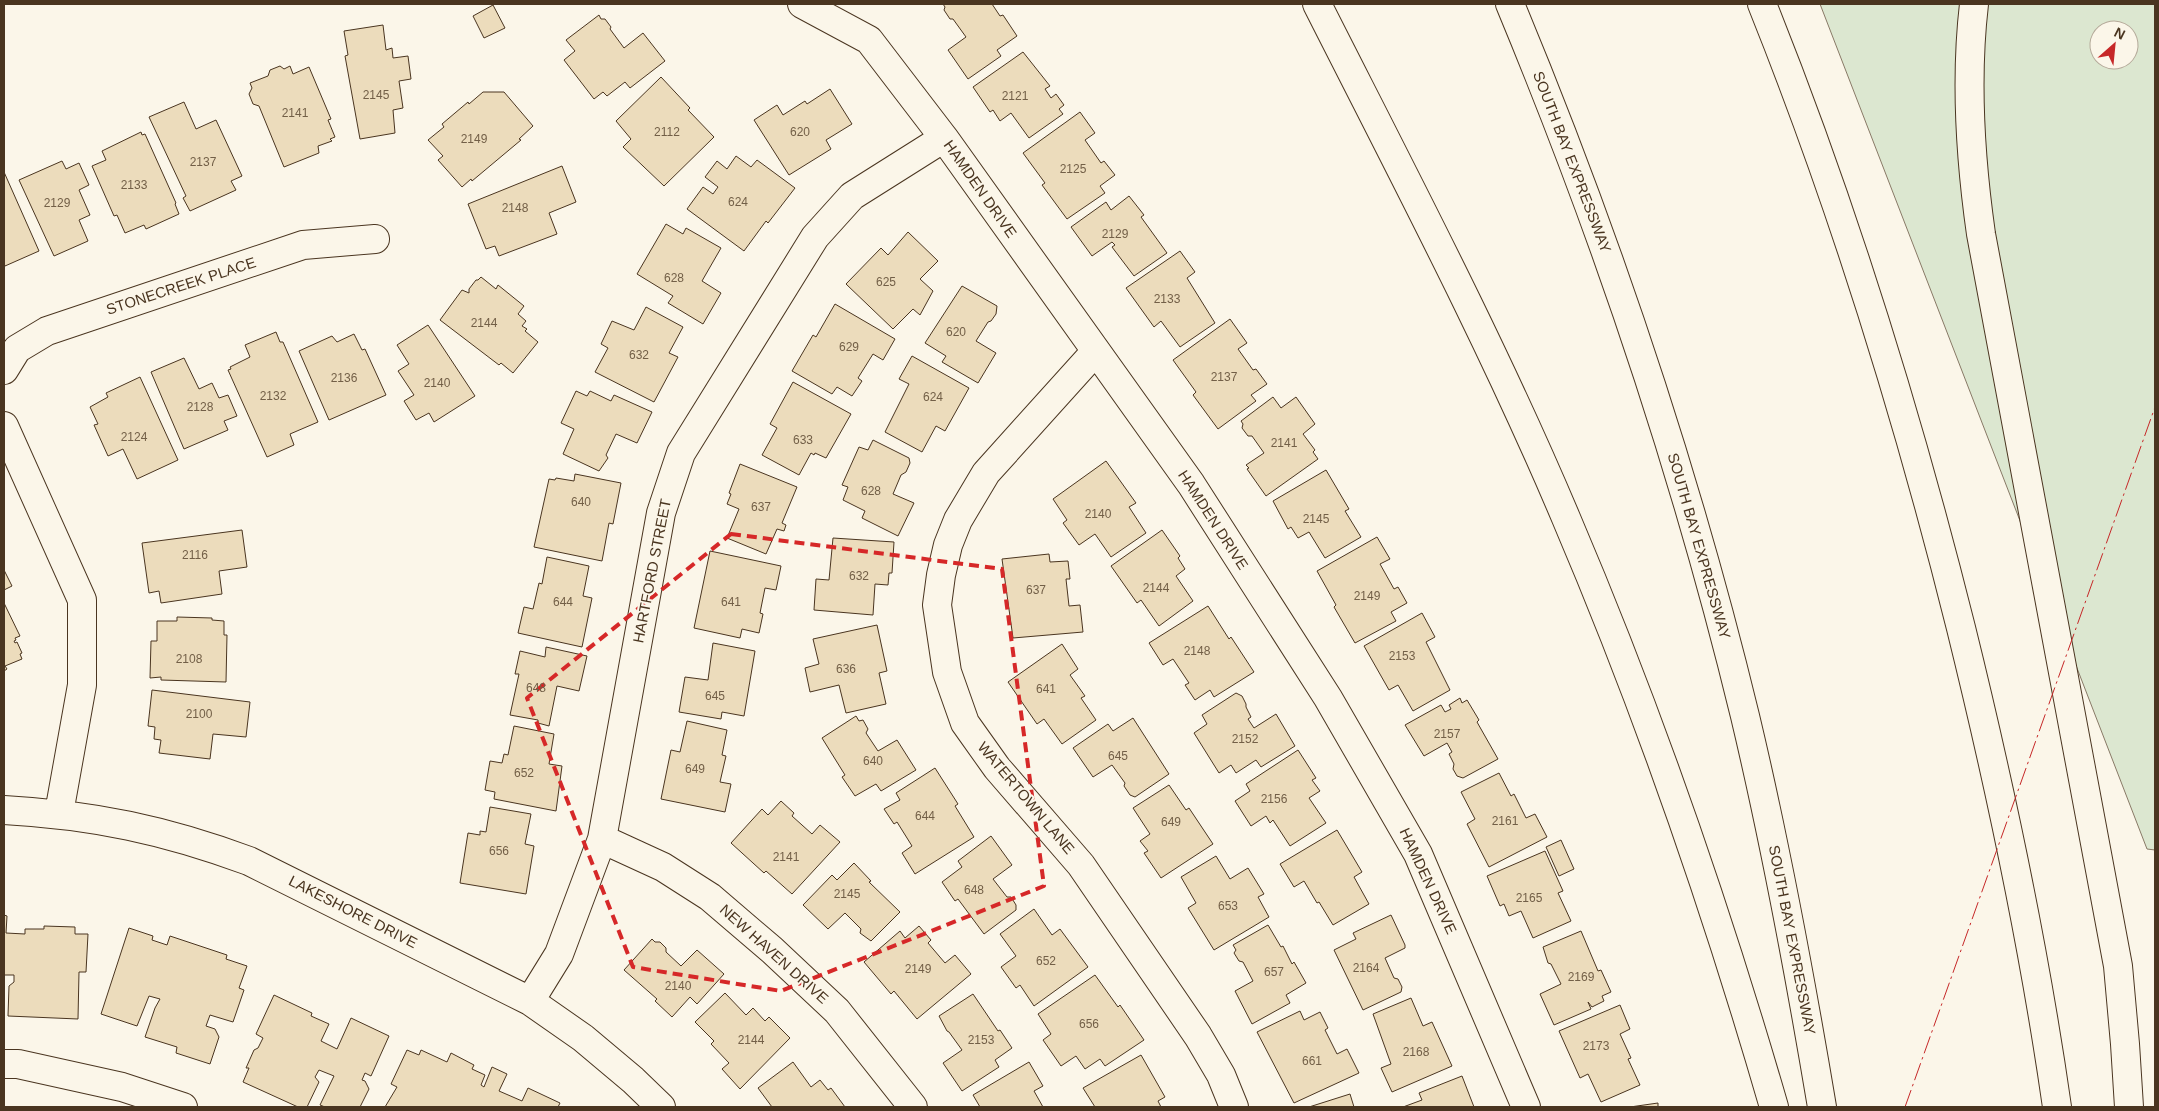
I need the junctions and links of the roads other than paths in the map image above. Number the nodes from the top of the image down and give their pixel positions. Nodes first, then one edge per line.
1 (802, 4) edge
2 (1317, 4) edge
3 (1510, 4) edge
4 (1762, 4) edge
5 (1974, 4) edge
6 (944, 138) junction
7 (375, 239) dead end
8 (1095, 352) junction
9 (4, 370) edge
10 (4, 426) edge
11 (4, 810) edge
12 (59, 814) junction
13 (602, 839) junction
14 (530, 1001) junction
15 (4, 1064) edge
16 (183, 1107) edge
17 (661, 1107) edge
18 (913, 1107) edge
19 (1234, 1107) edge
20 (1526, 1107) edge
21 (1774, 1107) edge
22 (1822, 1107) edge
23 (2056, 1107) edge
24 (2129, 1107) edge

1 - 6 main road, HAMDEN DRIVE
2 - 21 main road
3 - 22 main road, SOUTH BAY EXPRESSWAY
4 - 23 main road
5 - 24 main road
6 - 8 main road, HAMDEN DRIVE
6 - 13 main road, HARTFORD STREET
7 - 9 main road, STONECREEK PLACE
8 - 19 main road, WATERTOWN LANE
8 - 20 main road, HAMDEN DRIVE
10 - 12 main road
11 - 12 main road, LAKESHORE DRIVE
12 - 14 main road, LAKESHORE DRIVE
13 - 14 main road, HARTFORD STREET
13 - 18 main road, NEW HAVEN DRIVE
14 - 17 main road, LAKESHORE DRIVE
15 - 16 main road

